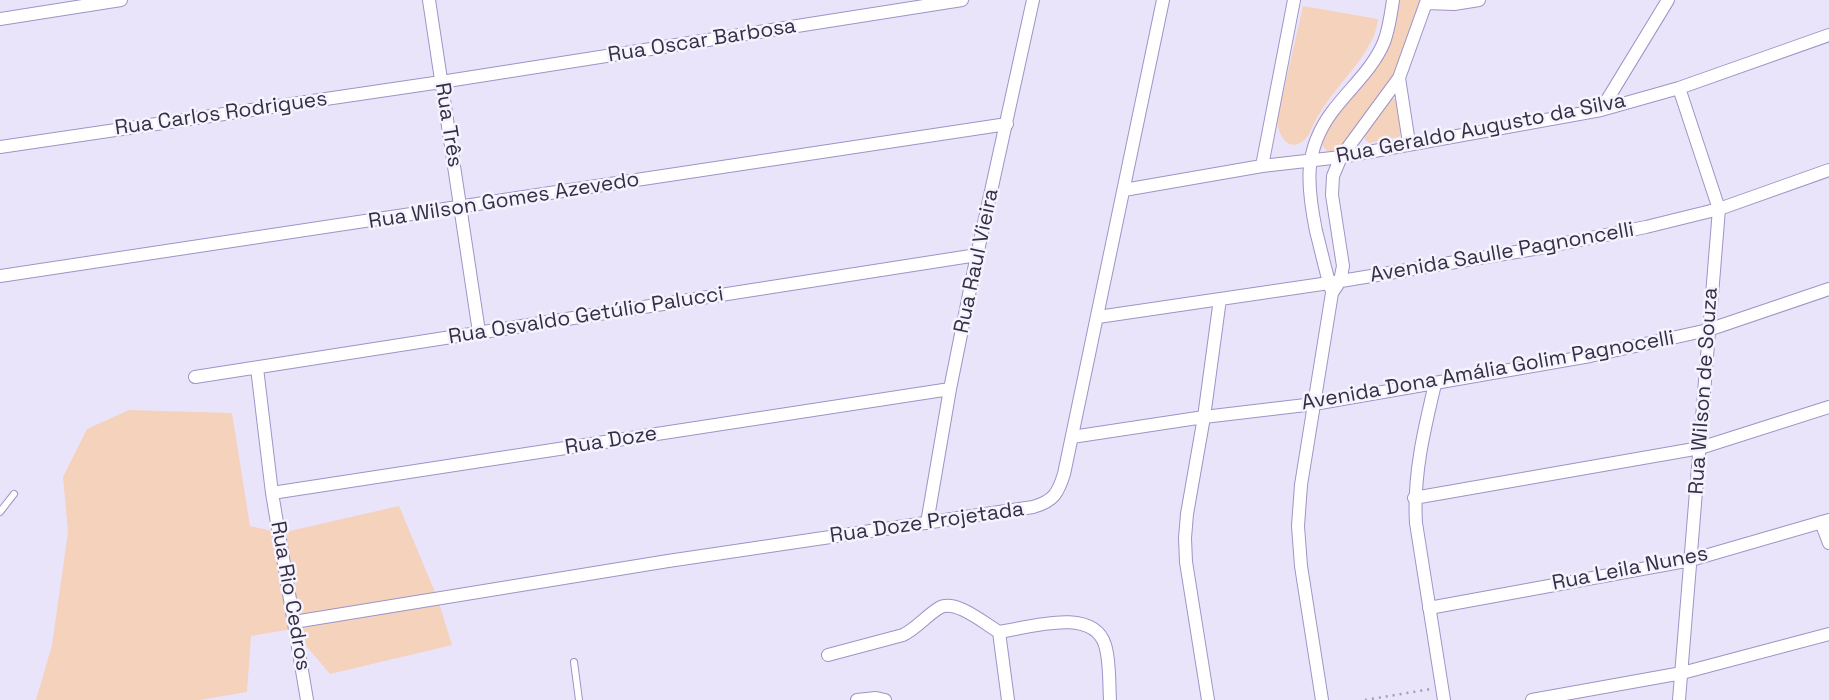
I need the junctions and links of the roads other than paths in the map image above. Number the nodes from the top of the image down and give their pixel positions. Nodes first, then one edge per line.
1 (121, 0) edge
2 (429, 0) edge
3 (962, 0) edge
4 (1033, 0) edge
5 (1163, 0) edge
6 (1294, 0) edge
7 (1393, 0) edge
8 (1479, 0) edge
9 (1668, 0) edge
10 (1427, 2) edge
11 (0, 19) edge
12 (1829, 36) edge
13 (1399, 78) junction
14 (441, 82) junction
15 (1679, 88) junction
16 (1601, 110) junction
17 (1007, 124) junction
18 (1409, 144) junction
19 (0, 147) edge
20 (1341, 157) junction
21 (1310, 160) junction
22 (1262, 166) junction
23 (1829, 170) edge
24 (1124, 190) junction
25 (461, 207) junction
26 (1719, 209) junction
27 (977, 256) junction
28 (0, 276) edge
29 (1334, 286) junction
30 (1829, 289) edge
31 (1220, 299) junction
32 (1097, 317) junction
33 (1708, 331) junction
34 (479, 332) junction
35 (257, 368) junction
36 (195, 377) dead end
37 (1434, 384) junction
38 (950, 389) junction
39 (1314, 404) junction
40 (1829, 407) edge
41 (1204, 417) junction
42 (1072, 436) junction
43 (1700, 448) junction
44 (272, 493) junction
45 (14, 494) dead end
46 (1414, 498) junction
47 (0, 512) edge
48 (1825, 521) edge
49 (927, 523) junction
50 (1829, 543) edge
51 (1691, 560) junction
52 (1429, 608) junction
53 (294, 622) junction
54 (999, 632) junction
55 (1829, 634) edge
56 (828, 655) dead end
57 (574, 662) dead end
58 (1682, 673) junction
59 (1443, 694) edge
60 (880, 699) edge
61 (307, 700) edge
62 (579, 700) edge
63 (857, 700) edge
64 (1008, 700) edge
65 (1111, 700) edge
66 (1208, 700) edge
67 (1322, 700) edge
68 (1532, 700) edge
69 (1679, 700) edge

1 - 11 street
2 - 14 street, Rua Três
3 - 14 street, Rua Oscar Barbosa
4 - 17 street, Rua Raul Vieira
5 - 24 street, Rua Doze Projetada
6 - 22 street
7 - 21 street
8 - 10 street
9 - 16 street
10 - 13 street
12 - 15 street, Rua Geraldo Augusto da Silva
13 - 18 street
13 - 20 street
14 - 19 street, Rua Carlos Rodrigues
14 - 25 street, Rua Três
15 - 16 street, Rua Geraldo Augusto da Silva
15 - 26 street, Rua Wilson de Souza
16 - 18 street, Rua Geraldo Augusto da Silva
17 - 25 street, Rua Wilson Gomes Azevedo
17 - 27 street, Rua Raul Vieira
18 - 20 street, Rua Geraldo Augusto da Silva
20 - 21 street, Rua Geraldo Augusto da Silva
20 - 29 street
21 - 22 street, Rua Geraldo Augusto da Silva
21 - 29 street
22 - 24 street, Rua Geraldo Augusto da Silva
23 - 26 street, Avenida Saulle Pagnoncelli
24 - 32 street, Rua Doze Projetada
25 - 28 street, Rua Wilson Gomes Azevedo
25 - 34 street, Rua Três
26 - 29 street, Avenida Saulle Pagnoncelli
26 - 33 street, Rua Wilson de Souza
27 - 34 street, Rua Osvaldo Getúlio Palucci
27 - 38 street, Rua Raul Vieira
29 - 31 street, Avenida Saulle Pagnoncelli
29 - 39 street
30 - 33 street, Avenida Dona Amália Golim Pagnocelli
31 - 32 street, Avenida Saulle Pagnoncelli
31 - 41 street
32 - 42 street, Rua Doze Projetada
33 - 37 street, Avenida Dona Amália Golim Pagnocelli
33 - 43 street, Rua Wilson de Souza
34 - 35 street, Rua Osvaldo Getúlio Palucci
35 - 36 street, Rua Osvaldo Getúlio Palucci
35 - 44 street, Rua Rio Cedros
37 - 39 street, Avenida Dona Amália Golim Pagnocelli
37 - 46 street
38 - 44 street, Rua Doze
38 - 49 street, Rua Raul Vieira
39 - 41 street, Avenida Dona Amália Golim Pagnocelli
39 - 67 street
40 - 43 street
41 - 42 street, Avenida Dona Amália Golim Pagnocelli
41 - 66 street
42 - 49 street, Rua Doze Projetada
43 - 46 street
43 - 51 street, Rua Wilson de Souza
44 - 53 street, Rua Rio Cedros
45 - 47 lane
46 - 52 street
48 - 50 street
48 - 51 street, Rua Leila Nunes
49 - 53 street, Rua Doze Projetada
51 - 52 street, Rua Leila Nunes
51 - 58 street, Rua Wilson de Souza
52 - 59 street
53 - 61 street, Rua Rio Cedros
54 - 56 street
54 - 64 street
54 - 65 street
55 - 58 street
57 - 62 lane
58 - 68 street
58 - 69 street, Rua Wilson de Souza
60 - 63 street

